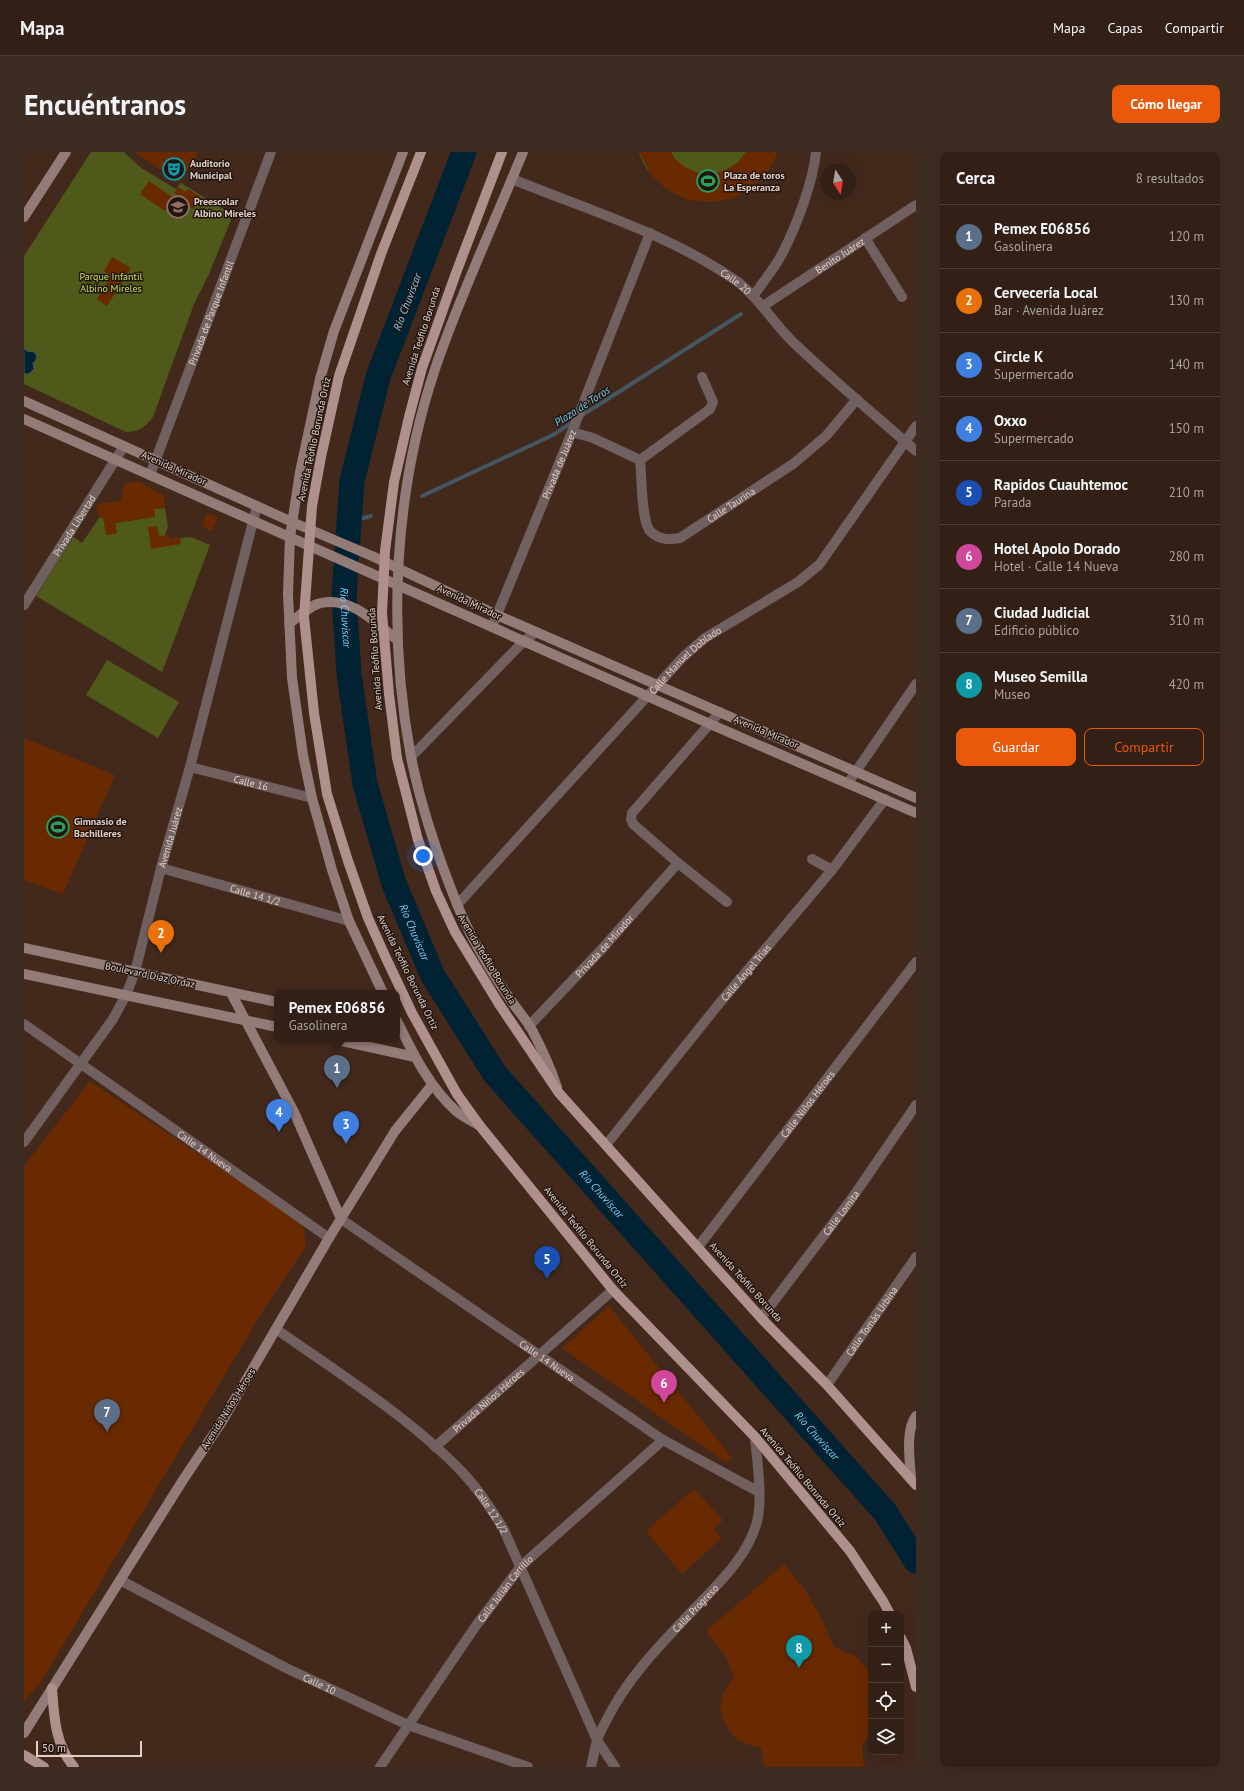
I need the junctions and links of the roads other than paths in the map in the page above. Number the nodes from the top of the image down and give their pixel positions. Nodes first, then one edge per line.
1 (66, 152) edge
2 (271, 152) edge
3 (403, 152) edge
4 (421, 152) edge
5 (502, 152) edge
6 (523, 152) edge
7 (816, 152) edge
8 (512, 179) junction
9 (916, 205) edge
10 (24, 217) edge
11 (650, 233) junction
12 (865, 238) junction
13 (754, 295) junction
14 (902, 297) dead end
15 (763, 306) junction
16 (702, 377) dead end
17 (856, 399) junction
18 (24, 401) edge
19 (24, 419) edge
20 (916, 426) edge
21 (572, 432) junction
22 (905, 441) junction
23 (124, 446) junction
24 (916, 451) edge
25 (116, 459) junction
26 (156, 460) junction
27 (640, 460) junction
28 (150, 475) junction
29 (257, 506) junction
30 (254, 521) junction
31 (292, 522) junction
32 (290, 537) junction
33 (399, 569) junction
34 (398, 585) junction
35 (24, 605) edge
36 (497, 615) junction
37 (290, 624) junction
38 (492, 627) junction
39 (536, 632) junction
40 (398, 640) junction
41 (524, 641) junction
42 (916, 684) edge
43 (656, 685) junction
44 (647, 696) junction
45 (720, 712) junction
46 (710, 724) junction
47 (411, 757) junction
48 (190, 767) junction
49 (857, 771) junction
50 (848, 783) junction
51 (312, 798) junction
52 (916, 798) edge
53 (885, 799) junction
54 (916, 813) edge
55 (812, 859) dead end
56 (678, 863) junction
57 (161, 868) junction
58 (832, 870) junction
59 (727, 902) dead end
60 (457, 905) junction
61 (349, 921) junction
62 (24, 948) edge
63 (916, 962) edge
64 (135, 972) junction
65 (24, 974) edge
66 (382, 990) edge
67 (231, 993) junction
68 (126, 995) junction
69 (274, 1001) edge
70 (245, 1021) junction
71 (24, 1024) edge
72 (274, 1026) edge
73 (530, 1026) junction
74 (400, 1028) edge
75 (347, 1042) edge
76 (415, 1057) junction
77 (82, 1064) junction
78 (432, 1085) junction
79 (559, 1093) junction
80 (916, 1105) edge
81 (480, 1126) junction
82 (24, 1142) edge
83 (606, 1145) junction
84 (341, 1219) junction
85 (329, 1238) junction
86 (698, 1247) junction
87 (916, 1258) edge
88 (613, 1290) junction
89 (761, 1318) junction
90 (276, 1329) junction
91 (539, 1354) junction
92 (827, 1385) junction
93 (916, 1416) edge
94 (755, 1437) junction
95 (663, 1440) junction
96 (435, 1447) junction
97 (914, 1482) edge
98 (759, 1492) junction
99 (521, 1566) junction
100 (120, 1580) junction
101 (888, 1611) edge
102 (904, 1644) edge
103 (916, 1687) edge
104 (52, 1688) junction
105 (408, 1725) junction
106 (24, 1733) edge
107 (597, 1740) junction
108 (24, 1756) edge
109 (44, 1767) edge
110 (74, 1767) edge
111 (380, 1767) edge
112 (528, 1767) edge
113 (591, 1767) edge
114 (615, 1767) edge

1 - 10 main road
2 - 26 street, Privada de Parque Infantil
3 - 31 main road
4 - 81 main road, Avenida Teófilo Borunda Ortiz, bridge
5 - 79 main road, Avenida Teófilo Borunda, bridge
6 - 8 main road, Avenida Teófilo Borunda
7 - 13 street
8 - 11 street, Calle 20
8 - 33 main road, Avenida Teófilo Borunda
9 - 12 street, Benito Juárez
11 - 13 street, Calle 20
11 - 21 street, Privada de Juárez
12 - 14 street
12 - 15 street, Benito Juárez
13 - 15 street, Calle 20
15 - 17 street, Calle 20
16 - 27 street
17 - 22 street, Calle 20
17 - 27 street, Calle Taurina
18 - 23 main road, Avenida Mirador
19 - 25 main road, Avenida Mirador
20 - 22 street, Calle Manuel Doblado
21 - 27 street
21 - 36 street, Privada de Juárez
22 - 24 street, Calle 20
22 - 43 street, Calle Manuel Doblado
23 - 25 street, Privada Libertad
23 - 26 main road, Avenida Mirador
25 - 28 main road, Avenida Mirador
25 - 35 street, Privada Libertad
26 - 28 street, Privada de Parque Infantil
26 - 29 main road, Avenida Mirador
28 - 30 main road, Avenida Mirador
29 - 30 street, Avenida Juárez
29 - 31 main road, Avenida Mirador
30 - 32 main road, Avenida Mirador
30 - 48 street, Avenida Juárez
31 - 32 main road
31 - 33 main road, Avenida Mirador
32 - 34 main road, Avenida Mirador
32 - 37 main road
33 - 34 main road, Avenida Teófilo Borunda
33 - 36 main road, Avenida Mirador
34 - 38 main road, Avenida Mirador
34 - 40 main road, Avenida Teófilo Borunda
36 - 38 street, Privada de Juárez
36 - 39 main road, Avenida Mirador
37 - 40 main road
37 - 51 main road
38 - 41 main road, Avenida Mirador
39 - 41 street
39 - 43 main road, Avenida Mirador
40 - 47 main road, Avenida Teófilo Borunda
41 - 44 main road, Avenida Mirador
41 - 47 street
42 - 49 street
43 - 44 street, Calle Manuel Doblado
43 - 45 main road, Avenida Mirador
44 - 46 main road, Avenida Mirador
44 - 60 street, Calle Manuel Doblado
45 - 46 street
45 - 49 main road, Avenida Mirador
46 - 50 main road, Avenida Mirador
46 - 56 street
47 - 60 main road, Avenida Teófilo Borunda
48 - 51 street, Calle 16
48 - 57 street, Avenida Juárez
49 - 50 street
49 - 52 main road, Avenida Mirador
50 - 53 main road, Avenida Mirador
51 - 61 main road
53 - 54 main road, Avenida Mirador
53 - 58 street, Calle Ángel Trías
55 - 58 street
56 - 59 street
56 - 73 street, Privada de Mirador
57 - 61 street, Calle 14 1/2
57 - 64 street, Avenida Juárez
58 - 83 street, Calle Ángel Trías
60 - 73 main road, Avenida Teófilo Borunda
61 - 66 main road
62 - 64 main road, Boulevard Díaz Ordaz
63 - 86 street, Calle Niños Héroes
64 - 67 main road, Boulevard Díaz Ordaz
64 - 68 street, Avenida Juárez
65 - 68 main road
67 - 69 main road, Boulevard Díaz Ordaz
67 - 70 main road
68 - 70 main road
68 - 77 street, Avenida Juárez
70 - 72 main road
70 - 84 main road
71 - 77 street, Calle 14 Nueva
73 - 79 main road, Avenida Teófilo Borunda
74 - 76 main road
75 - 76 main road
76 - 78 main road
77 - 82 street, Avenida Juárez
77 - 85 street, Calle 14 Nueva
78 - 81 main road
78 - 84 main road, Avenida Niños Héroes
79 - 83 main road, Avenida Teófilo Borunda
80 - 89 street, Calle Lomita
81 - 88 main road, Avenida Teófilo Borunda Ortiz
83 - 86 main road, Avenida Teófilo Borunda
84 - 85 main road, Avenida Niños Héroes
84 - 91 street, Calle 14 Nueva
85 - 90 main road, Avenida Niños Héroes
86 - 89 main road, Avenida Teófilo Borunda
87 - 92 street, Calle Tomás Urbina
88 - 91 street, Privada Niños Héroes
88 - 94 main road, Avenida Teófilo Borunda Ortiz
89 - 92 main road, Avenida Teófilo Borunda
90 - 96 street, Calle 12 1/2
90 - 100 main road, Avenida Niños Héroes
91 - 95 street, Calle 14 Nueva
91 - 96 street, Privada Niños Héroes
92 - 97 main road, Avenida Teófilo Borunda
93 - 97 main road
94 - 98 street, Calle Progreso
94 - 101 main road, Avenida Teófilo Borunda Ortiz
95 - 98 street, Calle 14 Nueva
95 - 99 street, Calle Julián Carrillo
96 - 99 street, Calle 12 1/2
98 - 107 street, Calle Progreso
99 - 105 street, Calle Julián Carrillo
99 - 107 street, Calle 12 1/2
100 - 104 main road, Avenida Niños Héroes
100 - 105 street, Calle 10
102 - 103 main road
104 - 106 main road, Avenida Niños Héroes
104 - 110 main road
105 - 111 street, Calle Julián Carrillo
105 - 112 street, Calle 10
107 - 113 street, Calle Progreso
107 - 114 street, Calle 12 1/2
108 - 109 main road

